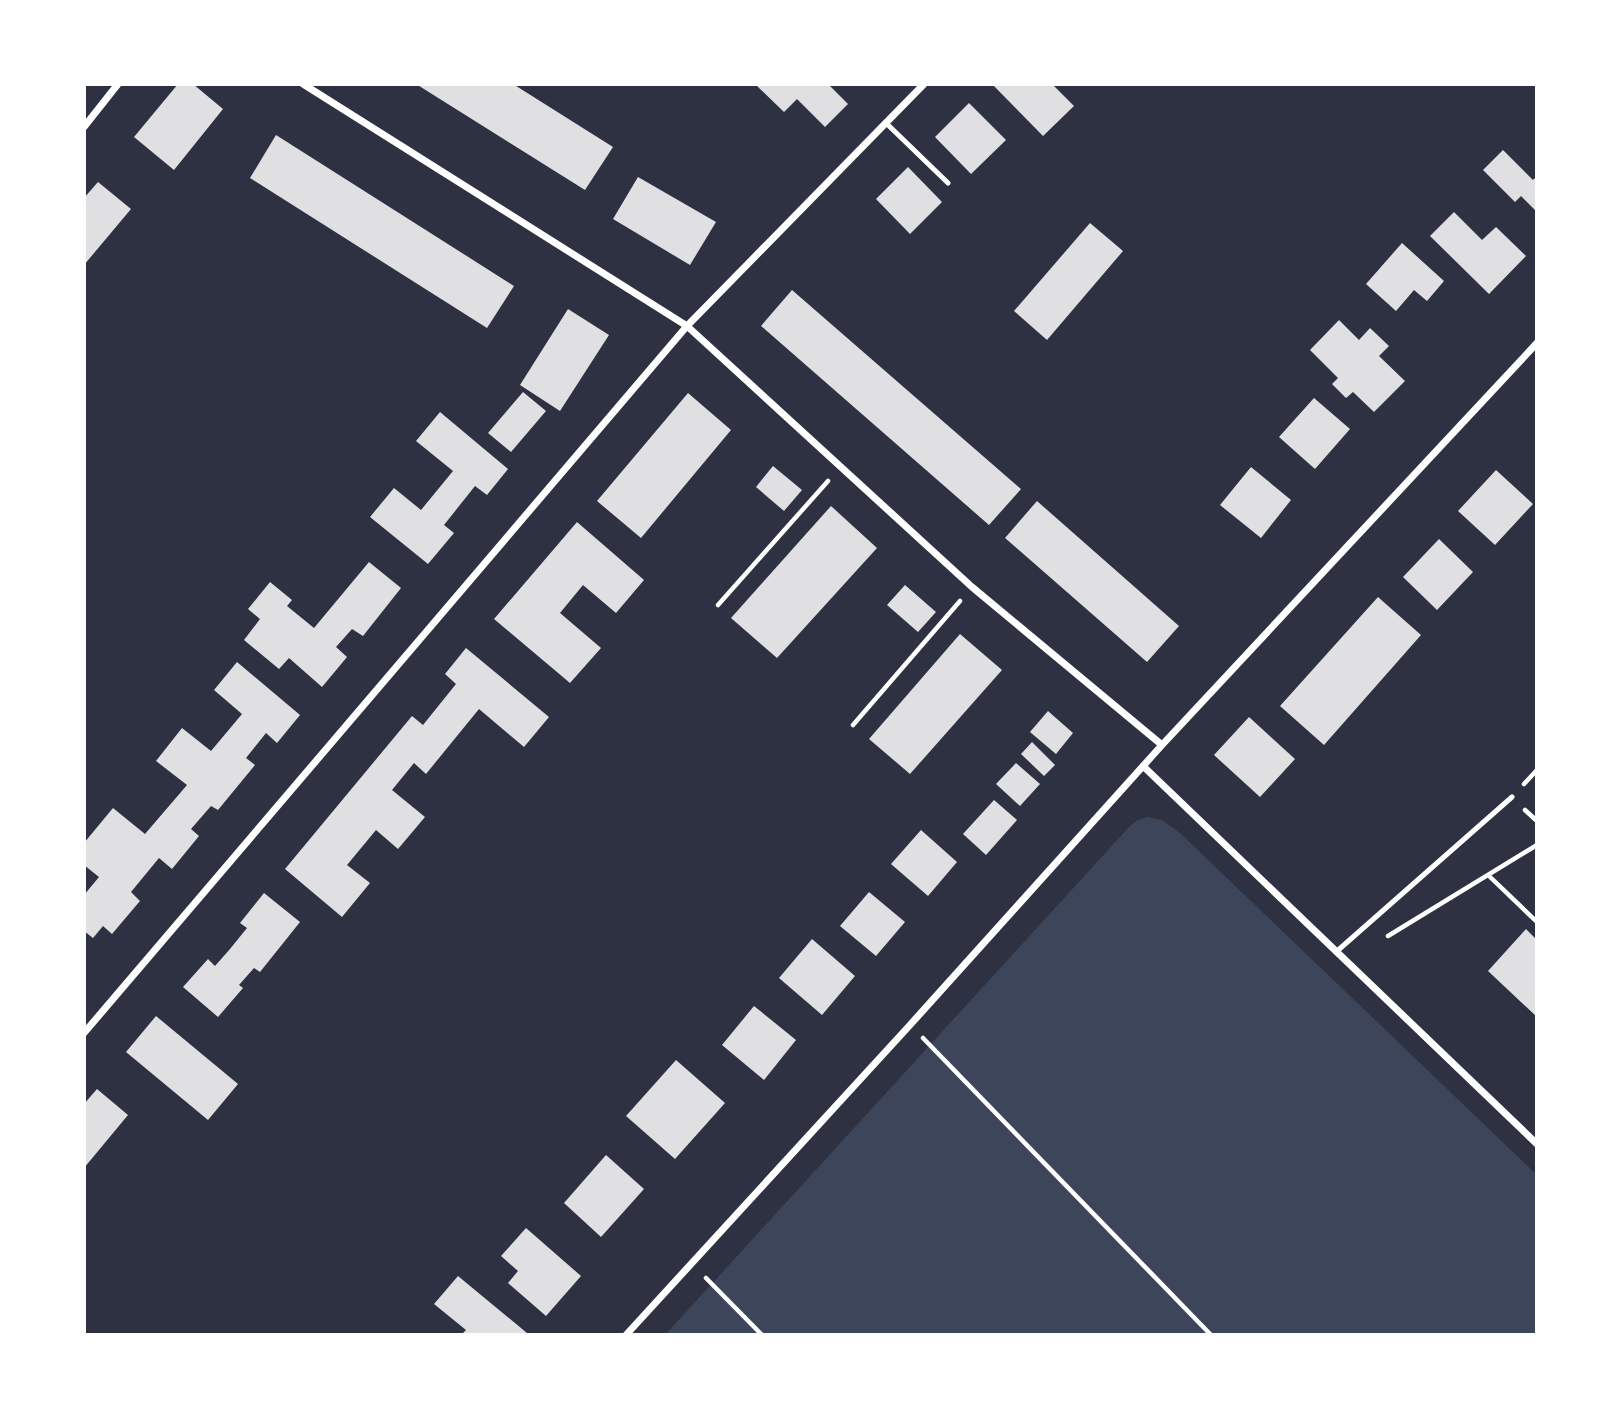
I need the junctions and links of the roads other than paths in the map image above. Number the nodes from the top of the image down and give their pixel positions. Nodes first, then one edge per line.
1 (118, 84) edge
2 (303, 84) edge
3 (924, 84) edge
4 (886, 123) junction
5 (84, 127) edge
6 (948, 183) dead end
7 (687, 326) junction
8 (1537, 343) edge
9 (1162, 745) junction
10 (1143, 766) junction
11 (1512, 797) dead end
12 (1336, 952) junction
13 (84, 1033) edge
14 (1537, 1144) edge
15 (626, 1335) edge

1 - 5 street
2 - 7 street
3 - 4 street
4 - 6 lane
4 - 7 street
7 - 9 street
7 - 13 street
8 - 9 street
9 - 10 street
10 - 12 street
10 - 15 street
11 - 12 lane
12 - 14 street

